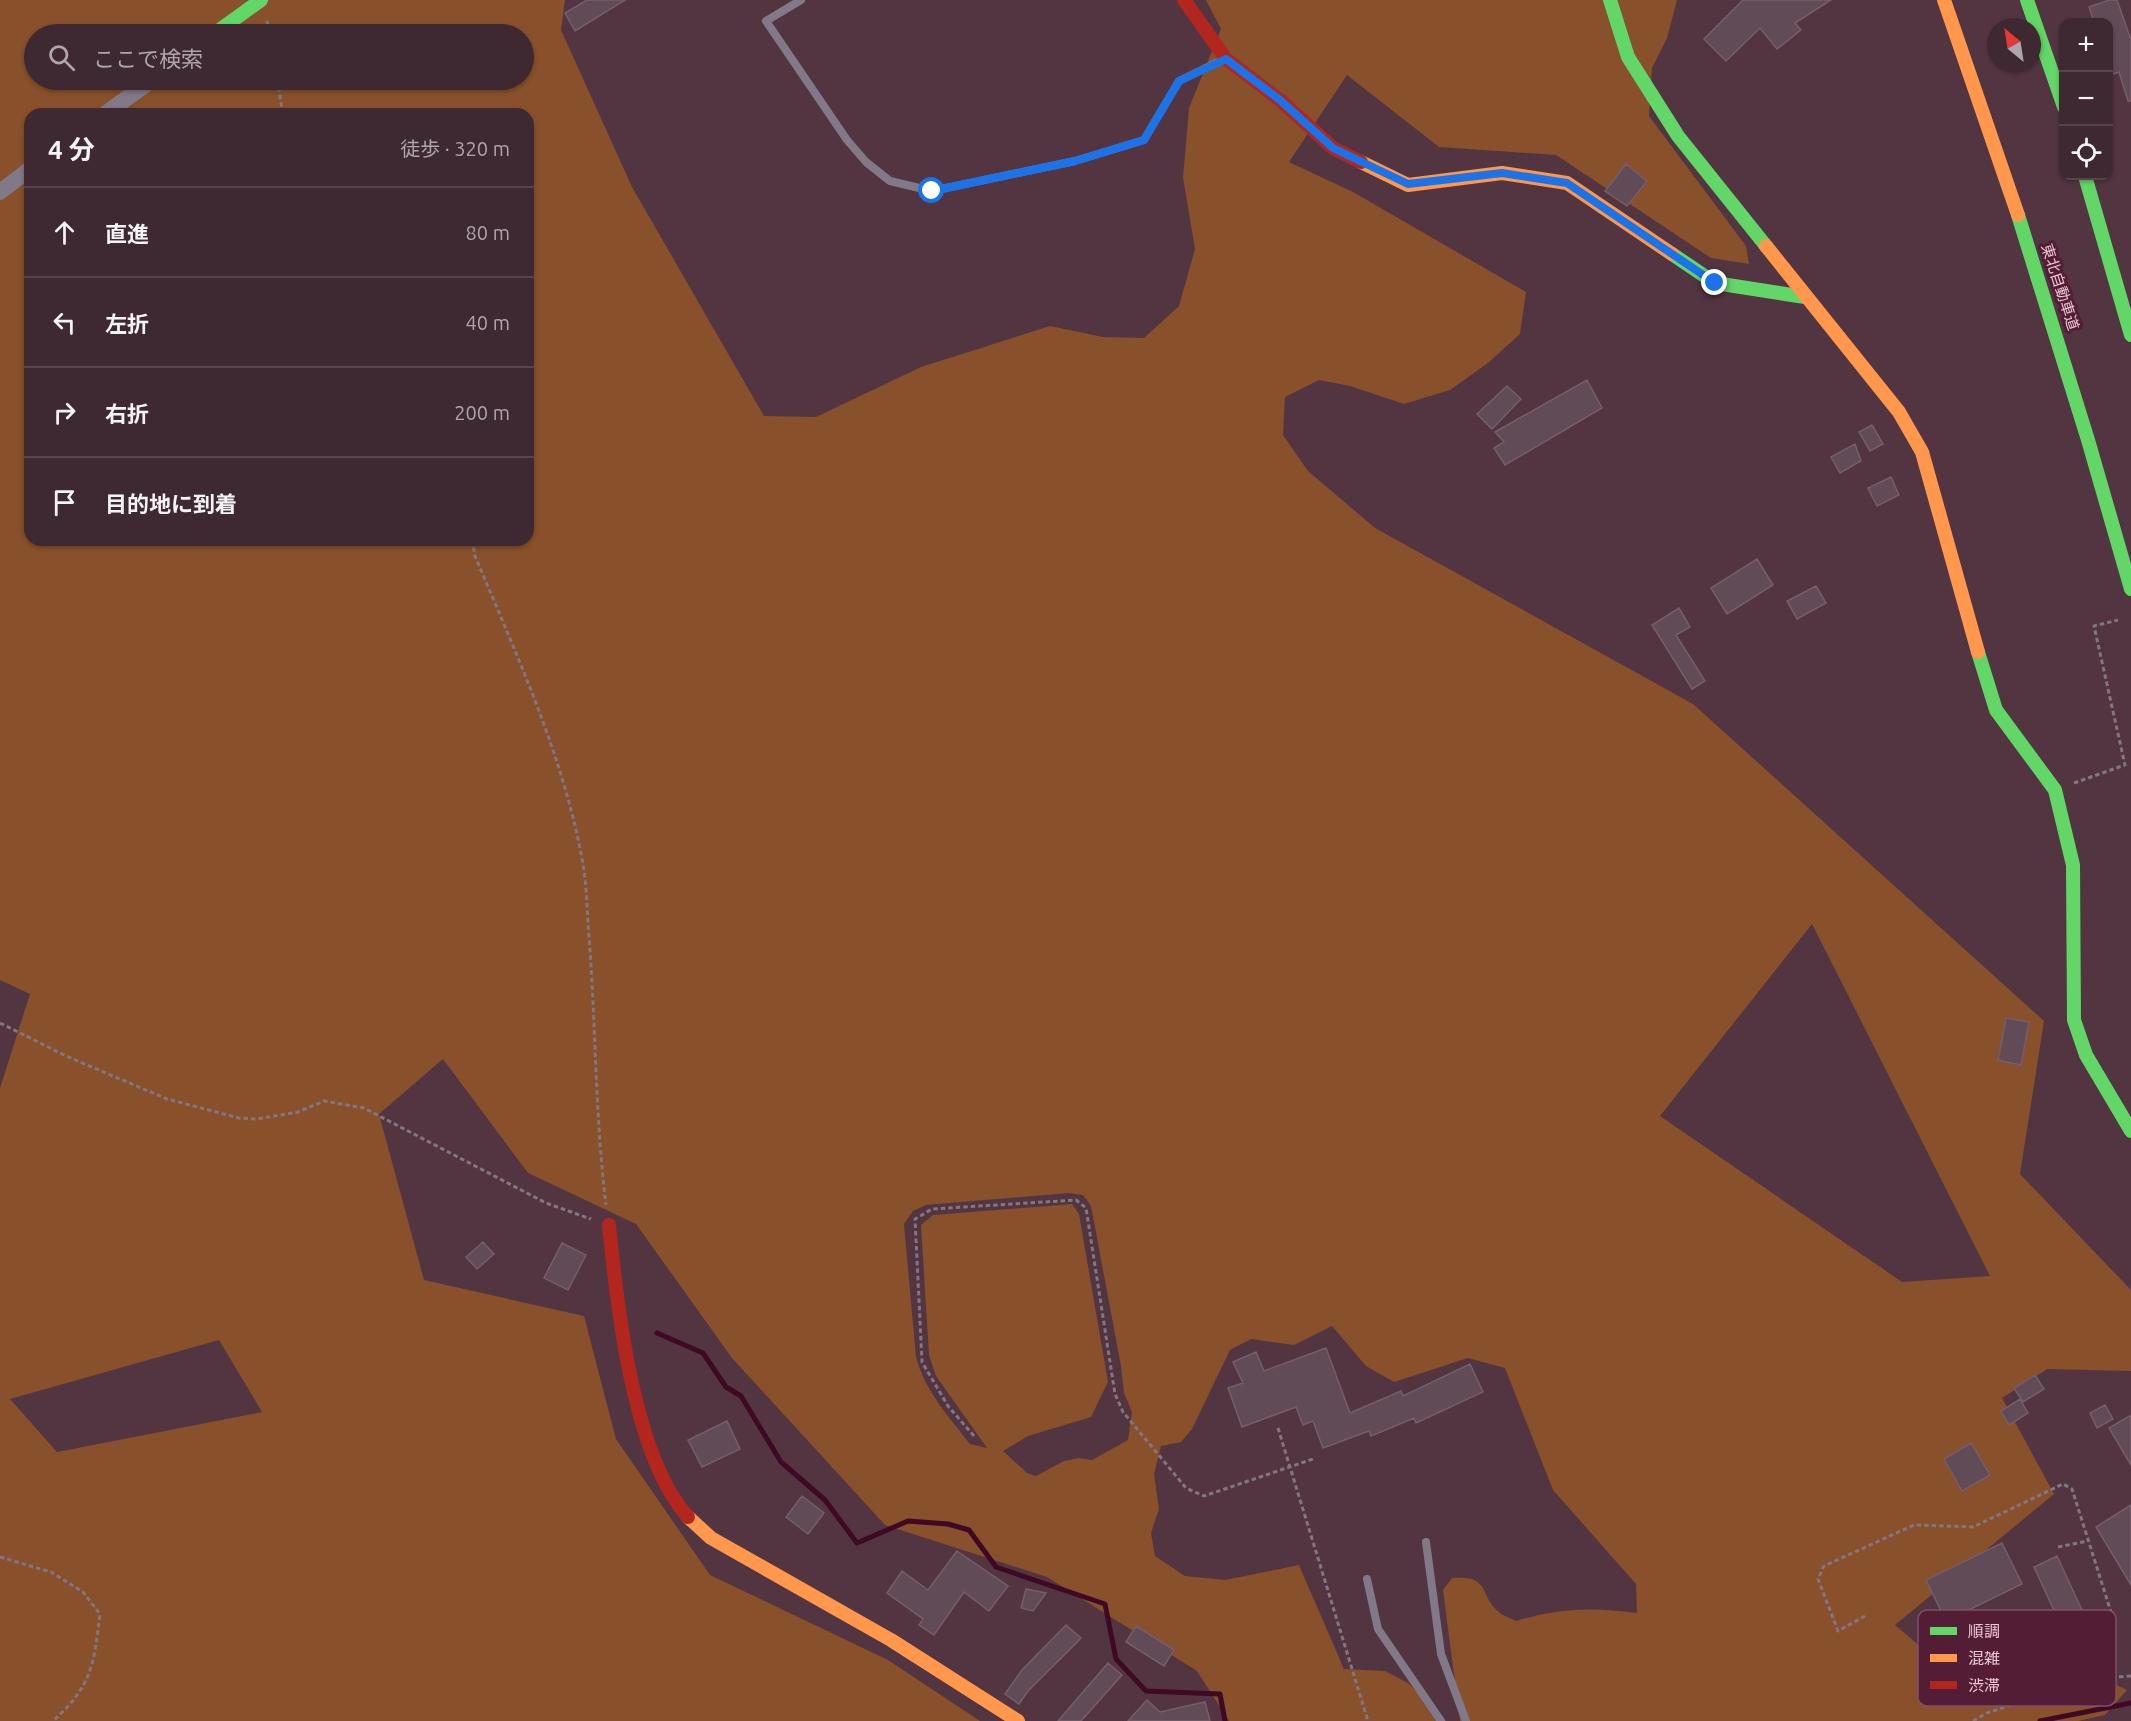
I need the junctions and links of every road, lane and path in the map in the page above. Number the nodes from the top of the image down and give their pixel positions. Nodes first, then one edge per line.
1 (261, 0) edge
2 (801, 0) edge
3 (1184, 0) edge
4 (1610, 0) edge
5 (1944, 0) edge
6 (2027, 0) edge
7 (228, 24) edge
8 (1226, 59) junction
9 (138, 90) edge
10 (279, 90) edge
11 (2059, 93) edge
12 (113, 108) edge
13 (282, 108) edge
14 (24, 174) edge
15 (2086, 180) edge
16 (0, 192) edge
17 (1805, 297) junction
18 (2131, 335) edge
19 (473, 546) edge
20 (2131, 589) edge
21 (2118, 620) dead end
22 (2055, 790) junction
23 (0, 1023) edge
24 (2131, 1131) edge
25 (609, 1225) junction
26 (1278, 1428) dead end
27 (974, 1436) dead end
28 (1313, 1459) dead end
29 (1289, 1467) junction
30 (2088, 1541) junction
31 (1426, 1542) dead end
32 (2058, 1547) dead end
33 (0, 1557) edge
34 (1367, 1580) dead end
35 (2110, 1610) edge
36 (1865, 1616) dead end
37 (2131, 1676) edge
38 (2116, 1677) edge
39 (2009, 1706) edge
40 (53, 1721) edge
41 (1018, 1721) edge
42 (1368, 1721) edge
43 (1441, 1721) edge
44 (1466, 1721) edge
45 (1973, 1721) edge

1 - 7 main road
2 - 8 lane
3 - 8 main road
4 - 17 main road
5 - 20 main road, 東北自動車道
6 - 11 main road
8 - 17 main road
9 - 12 street
10 - 13 path
14 - 16 street
15 - 18 main road
17 - 22 main road
19 - 25 path
21 - 22 path
22 - 24 main road
23 - 25 path
25 - 41 main road
26 - 29 path
27 - 29 path
28 - 29 path
29 - 42 path
30 - 32 path
30 - 35 path
30 - 36 path
31 - 44 lane
33 - 40 path
34 - 43 lane
37 - 38 path
39 - 45 path

